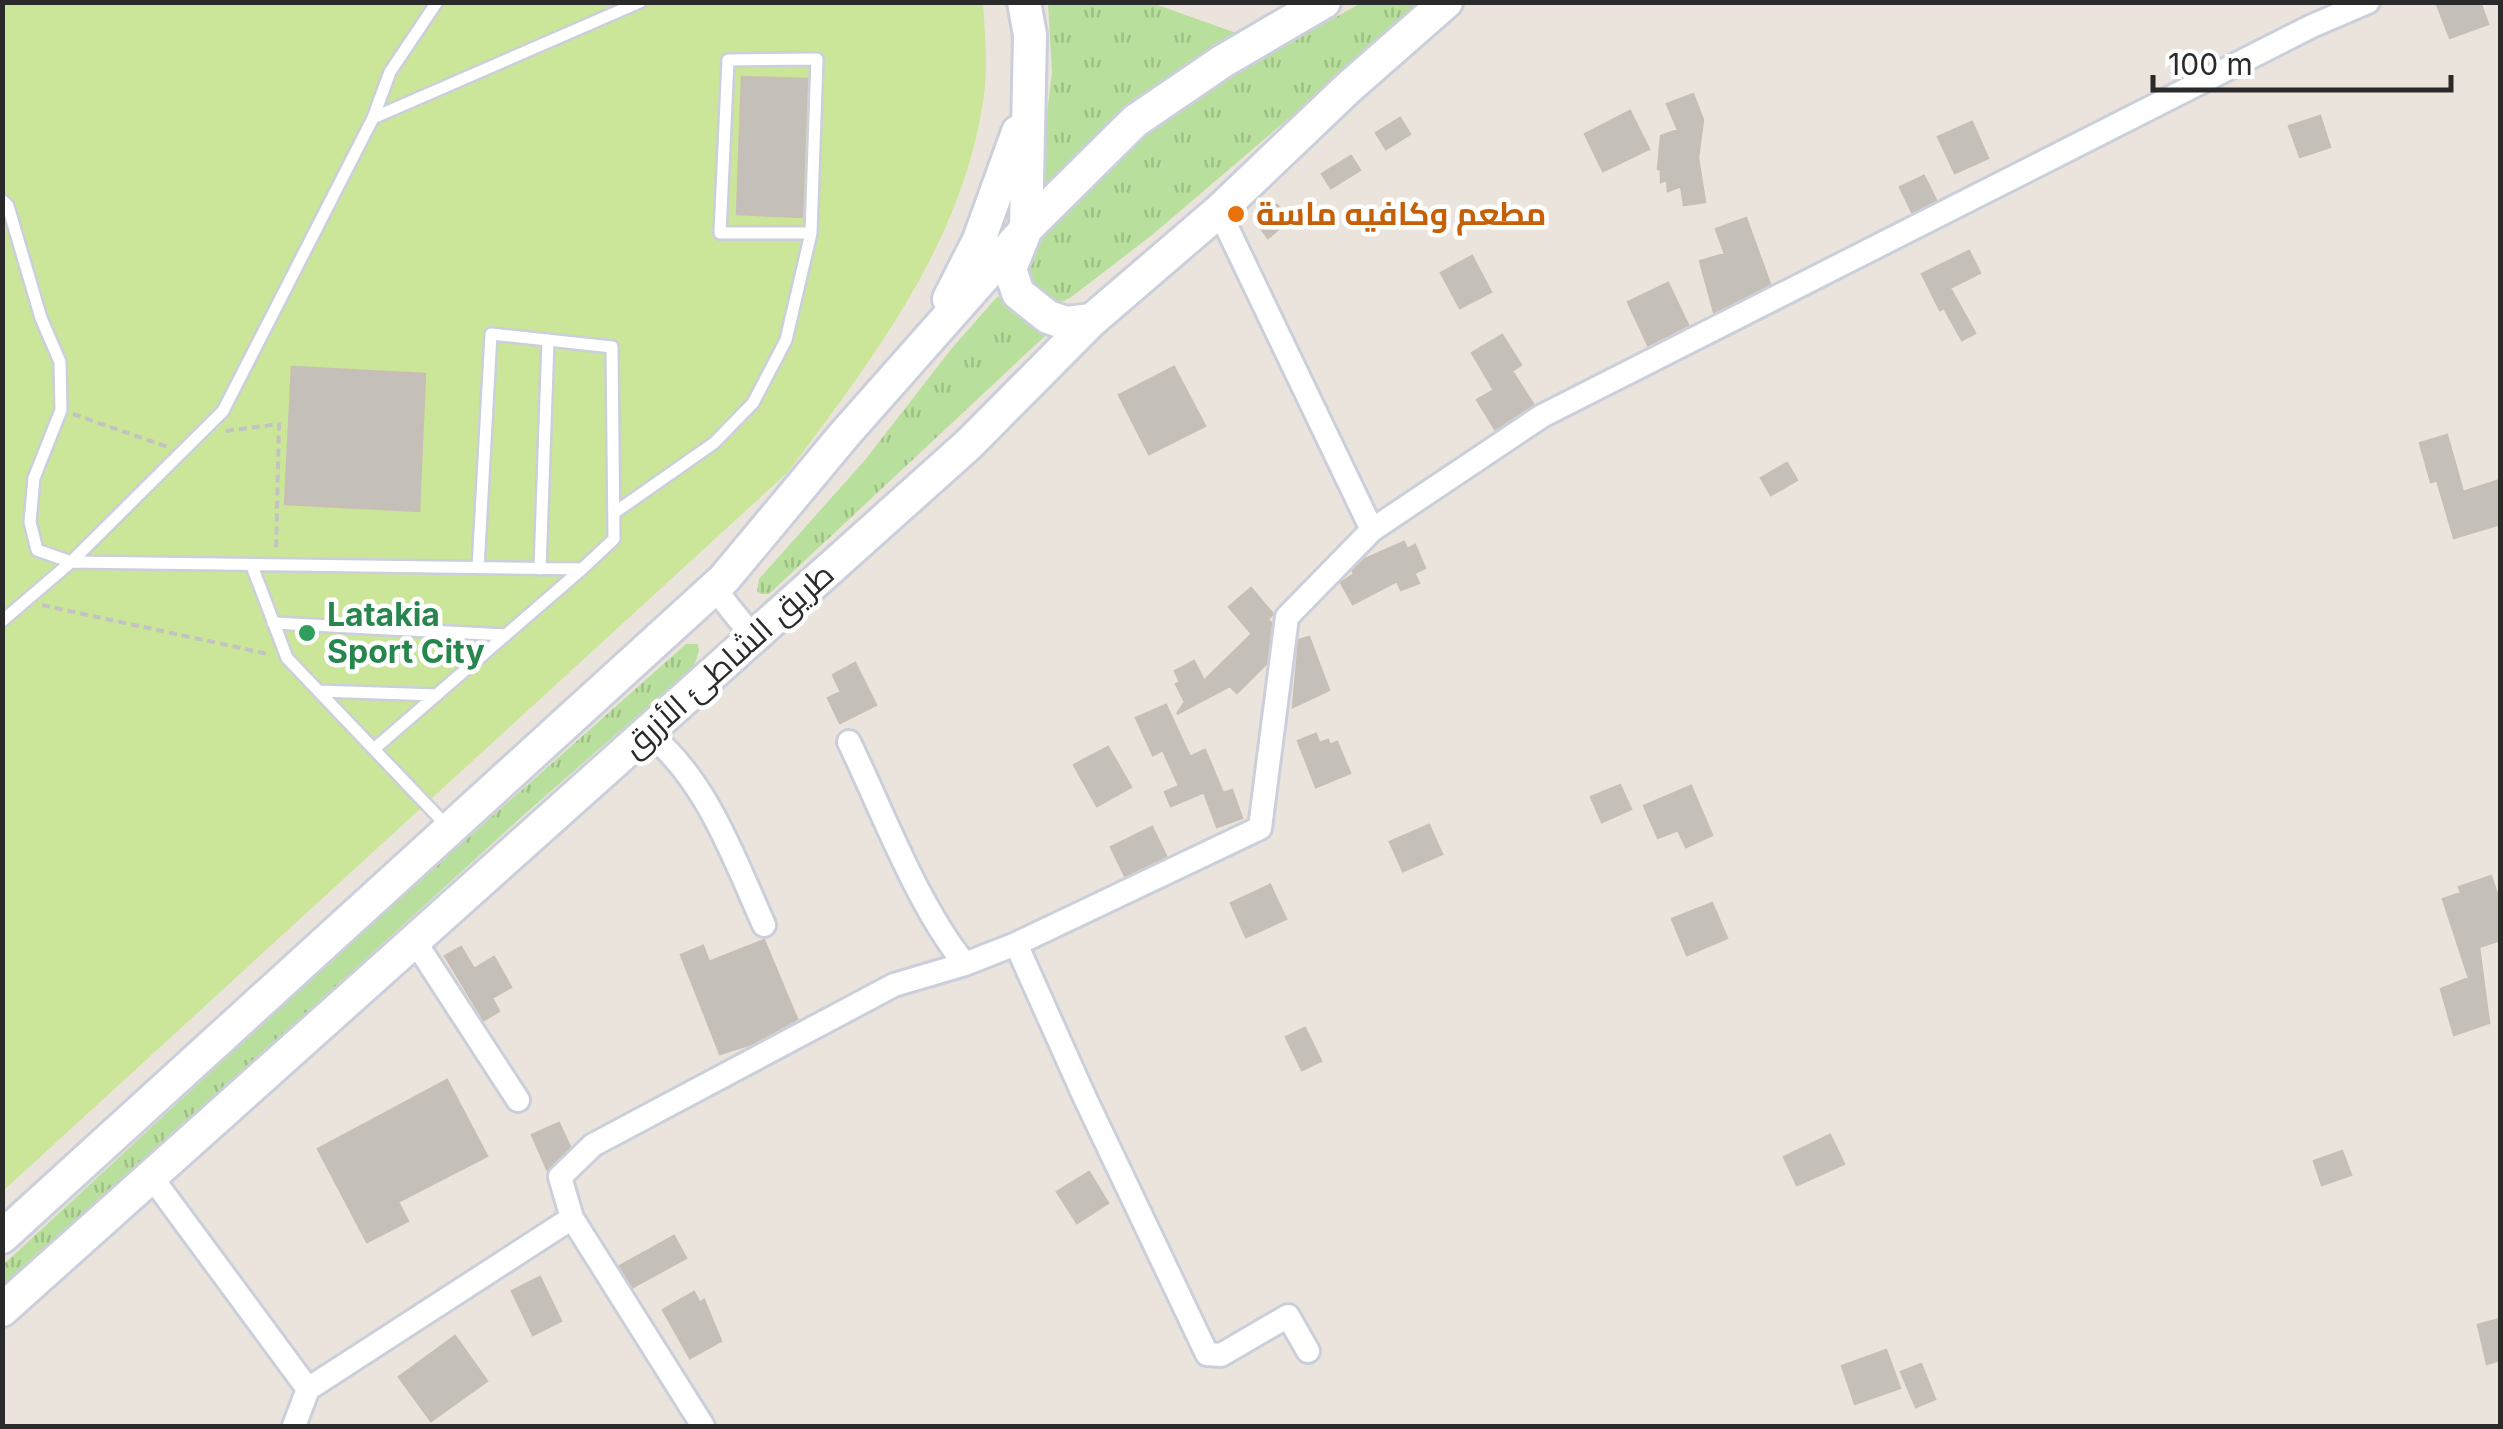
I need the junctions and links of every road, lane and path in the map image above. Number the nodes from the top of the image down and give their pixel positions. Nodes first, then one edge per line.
1 (437, 2) edge
2 (640, 2) edge
3 (1024, 2) edge
4 (1324, 2) edge
5 (1446, 2) edge
6 (2368, 2) edge
7 (1028, 105) junction
8 (373, 118) junction
9 (2, 200) edge
10 (1219, 210) junction
11 (1026, 229) junction
12 (811, 233) junction
13 (1092, 320) junction
14 (548, 340) junction
15 (928, 341) junction
16 (60, 410) junction
17 (200, 434) junction
18 (182, 452) junction
19 (614, 513) junction
20 (1372, 530) junction
21 (71, 562) junction
22 (252, 566) junction
23 (276, 566) junction
24 (478, 568) junction
25 (540, 569) junction
26 (582, 569) junction
27 (714, 588) junction
28 (25, 601) junction
29 (2, 621) edge
30 (272, 622) junction
31 (506, 635) junction
32 (753, 637) junction
33 (287, 658) junction
34 (318, 691) junction
35 (437, 694) junction
36 (647, 732) junction
37 (849, 742) dead end
38 (374, 749) junction
39 (450, 829) junction
40 (764, 924) dead end
41 (414, 940) junction
42 (1016, 944) junction
43 (965, 964) junction
44 (518, 1100) dead end
45 (150, 1175) junction
46 (572, 1218) junction
47 (2, 1237) edge
48 (2, 1310) edge
49 (1308, 1351) dead end
50 (308, 1389) junction
51 (294, 1426) edge
52 (704, 1426) edge

1 - 8 lane
2 - 8 lane
3 - 7 main road
4 - 11 main road, طريق الشاطئ الأزرق
5 - 10 main road, طريق الشاطئ الأزرق
6 - 20 street
7 - 11 main road
7 - 15 main road
8 - 17 lane
9 - 16 lane
10 - 13 main road, طريق الشاطئ الأزرق
10 - 20 street
11 - 13 main road
11 - 15 main road, طريق الشاطئ الأزرق
12 - 12 lane
12 - 19 lane
13 - 32 main road, طريق الشاطئ الأزرق
14 - 19 lane
14 - 24 lane
14 - 25 lane
15 - 27 main road, طريق الشاطئ الأزرق
16 - 18 path
16 - 21 lane
17 - 18 lane
17 - 23 path
18 - 21 lane
19 - 26 lane
20 - 42 street
21 - 22 lane
21 - 28 lane
22 - 23 lane
22 - 30 lane
23 - 24 lane
24 - 25 lane
25 - 26 lane
26 - 31 lane
27 - 32 street
27 - 39 main road, طريق الشاطئ الأزرق
28 - 29 lane
28 - 33 path
30 - 31 lane
30 - 33 lane
31 - 35 lane
32 - 36 main road, طريق الشاطئ الأزرق
33 - 34 lane
34 - 35 lane
34 - 38 lane
35 - 38 lane
36 - 40 street
36 - 41 main road, طريق الشاطئ الأزرق
37 - 43 street
38 - 39 lane
39 - 47 main road, طريق الشاطئ الأزرق
41 - 44 street
41 - 45 main road, طريق الشاطئ الأزرق
42 - 43 street
42 - 49 street
43 - 46 street
45 - 48 main road, طريق الشاطئ الأزرق
45 - 50 street
46 - 50 street
46 - 52 street
50 - 51 street

